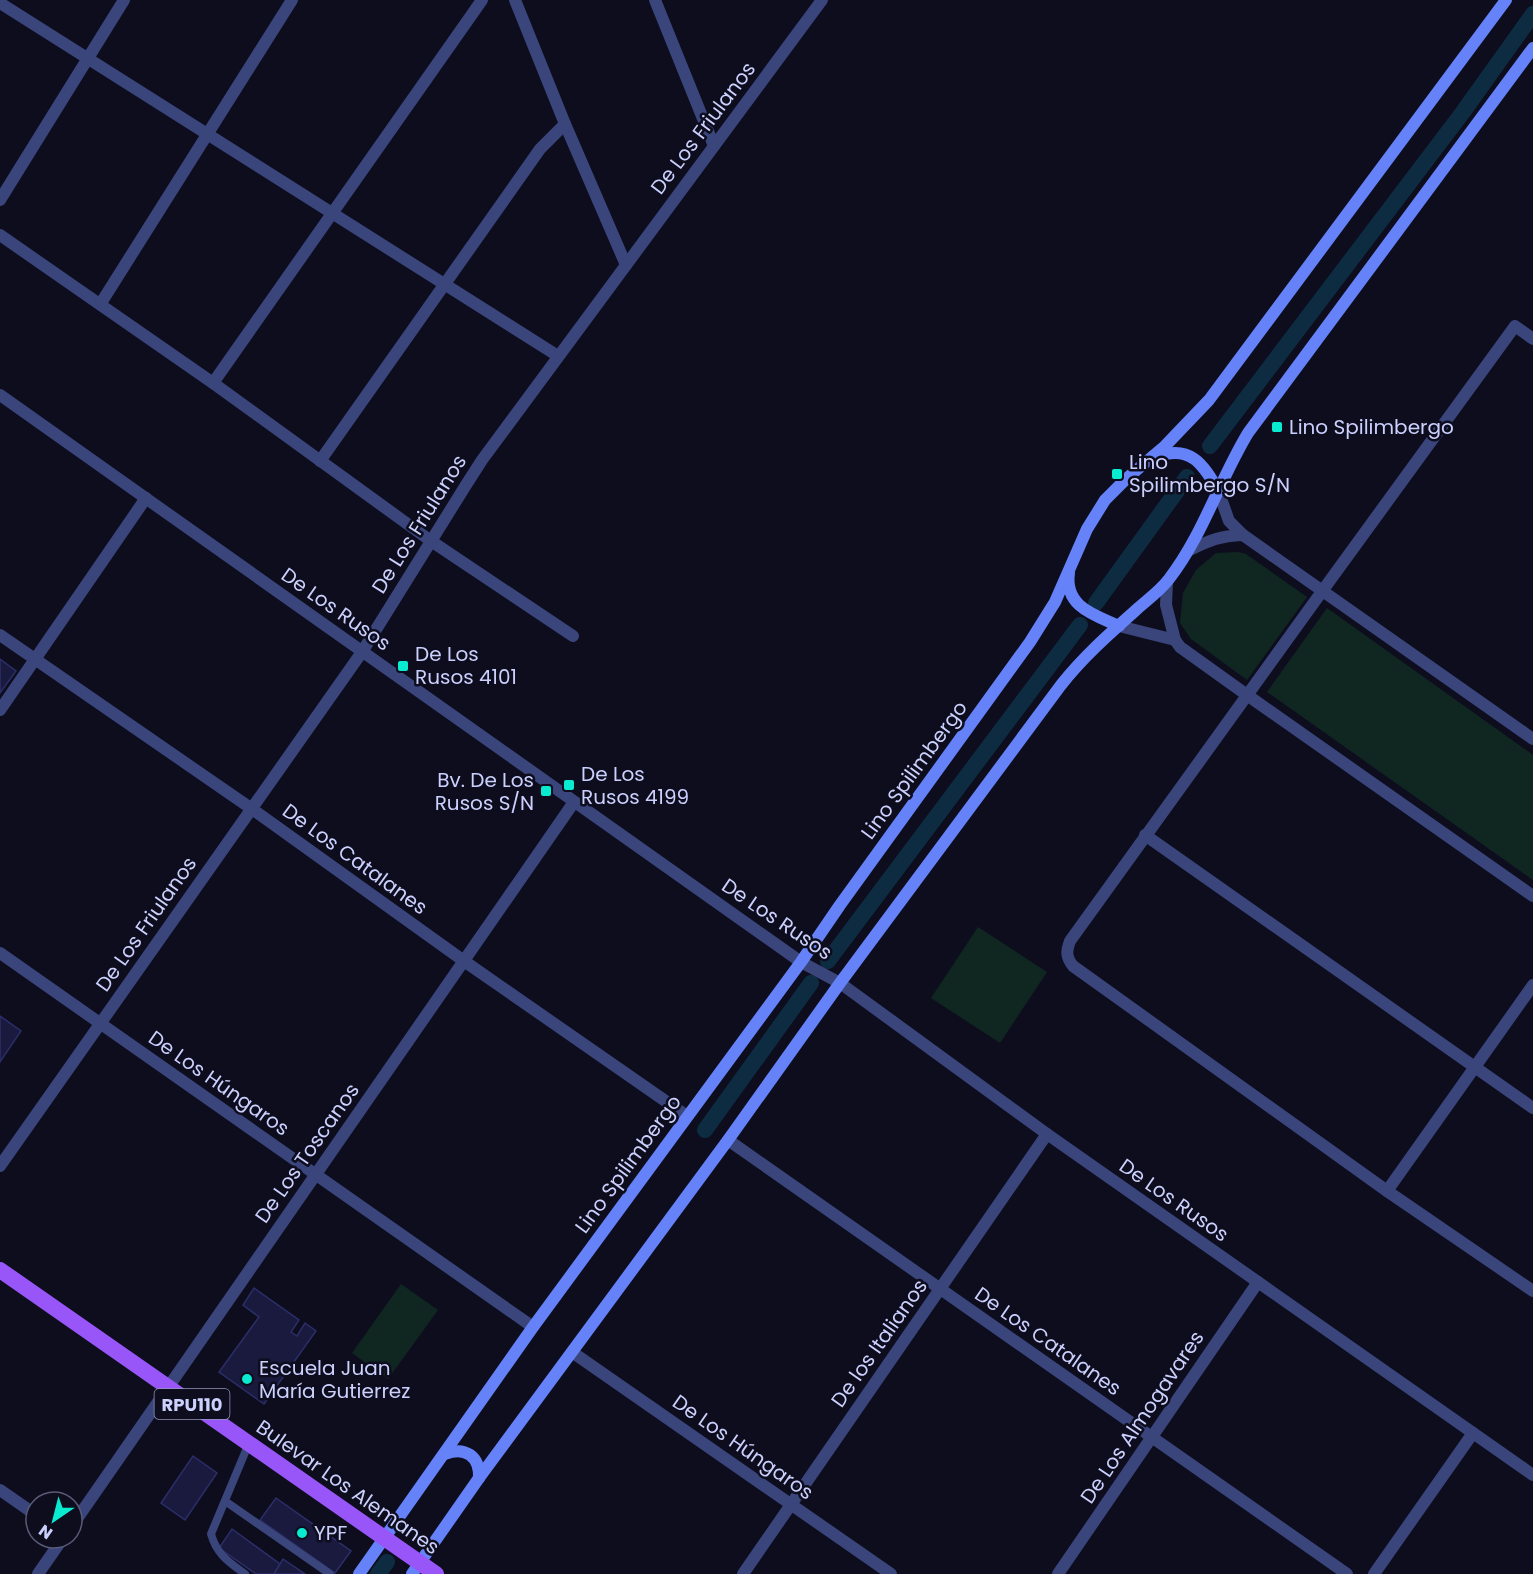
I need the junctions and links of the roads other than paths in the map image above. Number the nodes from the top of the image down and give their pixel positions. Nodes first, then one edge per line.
1 (124, 0) edge
2 (292, 0) edge
3 (482, 0) edge
4 (514, 0) edge
5 (655, 0) edge
6 (822, 0) edge
7 (1506, 0) edge
8 (0, 3) edge
9 (1533, 48) edge
10 (88, 58) junction
11 (565, 124) junction
12 (208, 135) junction
13 (714, 146) junction
14 (0, 200) edge
15 (332, 213) junction
16 (0, 235) edge
17 (626, 265) junction
18 (444, 285) junction
19 (100, 303) junction
20 (1533, 339) edge
21 (558, 356) junction
22 (213, 383) junction
23 (0, 395) edge
24 (1151, 459) junction
25 (320, 461) junction
26 (1218, 490) junction
27 (146, 498) junction
28 (1243, 535) junction
29 (431, 541) junction
30 (1190, 550) junction
31 (1070, 566) junction
32 (1167, 582) junction
33 (1323, 590) junction
34 (1119, 626) junction
35 (0, 635) edge
36 (573, 636) dead end
37 (1175, 640) junction
38 (362, 652) junction
39 (36, 660) junction
40 (1247, 695) junction
41 (0, 710) edge
42 (1533, 738) edge
43 (574, 802) junction
44 (252, 809) junction
45 (1145, 835) junction
46 (1533, 896) edge
47 (0, 953) edge
48 (464, 961) junction
49 (801, 962) junction
50 (840, 983) junction
51 (1533, 985) edge
52 (100, 1023) junction
53 (1476, 1067) junction
54 (1533, 1108) edge
55 (687, 1116) junction
56 (1047, 1134) junction
57 (728, 1140) junction
58 (0, 1166) edge
59 (316, 1175) junction
60 (1387, 1191) junction
61 (0, 1270) edge
62 (1258, 1282) junction
63 (940, 1289) junction
64 (1533, 1291) edge
65 (533, 1327) junction
66 (572, 1352) junction
67 (168, 1387) junction
68 (1473, 1433) junction
69 (1151, 1437) junction
70 (249, 1443) junction
71 (445, 1454) junction
72 (1533, 1475) edge
73 (479, 1478) junction
74 (0, 1490) edge
75 (225, 1501) junction
76 (791, 1504) junction
77 (24, 1507) edge
78 (84, 1509) edge
79 (385, 1539) junction
80 (55, 1550) edge
81 (416, 1569) edge
82 (38, 1574) edge
83 (245, 1574) edge
84 (330, 1574) edge
85 (360, 1574) edge
86 (436, 1574) edge
87 (743, 1574) edge
88 (891, 1574) edge
89 (1058, 1574) edge
90 (1347, 1574) edge
91 (1374, 1574) edge

1 - 10 street
2 - 12 street
3 - 15 street
4 - 11 street
5 - 13 street
6 - 13 street, De Los Friulanos
7 - 24 main road, Lino Spilimbergo
8 - 10 street
9 - 26 main road
10 - 12 street
10 - 14 street
11 - 17 street
11 - 18 street
12 - 15 street
12 - 19 street
13 - 17 street, De Los Friulanos
15 - 18 street
15 - 22 street
16 - 19 street
17 - 21 street, De Los Friulanos
18 - 21 street
18 - 25 street
19 - 22 street
20 - 33 street
21 - 29 street, De Los Friulanos
22 - 25 street
23 - 27 street, De Los Rusos
24 - 26 main road
24 - 31 main road, Lino Spilimbergo
25 - 29 street
26 - 28 street
26 - 30 main road
27 - 38 street, De Los Rusos
27 - 39 street
28 - 30 street
28 - 33 street
29 - 36 street
29 - 38 street, De Los Friulanos
30 - 32 main road
31 - 34 main road
31 - 49 main road, Lino Spilimbergo
32 - 34 main road
32 - 37 street
33 - 40 street
33 - 42 street
34 - 37 street
34 - 50 main road
35 - 39 street, De Los Catalanes
37 - 40 street
38 - 43 street, De Los Rusos
38 - 44 street, De Los Friulanos
39 - 41 street
39 - 44 street, De Los Catalanes
40 - 45 street
40 - 46 street
43 - 48 street, De Los Toscanos
43 - 49 street, De Los Rusos
44 - 48 street, De Los Catalanes
44 - 52 street, De Los Friulanos
45 - 53 street
45 - 60 street
47 - 52 street, De Los Húngaros
48 - 55 street, De Los Catalanes
48 - 59 street, De Los Toscanos
49 - 50 street, De Los Rusos
49 - 55 main road, Lino Spilimbergo
50 - 56 street, De Los Rusos
50 - 57 main road
51 - 53 street
52 - 58 street, De Los Friulanos
52 - 59 street, De Los Húngaros
53 - 54 street
53 - 60 street
55 - 65 main road, Lino Spilimbergo
56 - 62 street, De Los Rusos
56 - 63 street, De los Italianos
57 - 63 street, De Los Catalanes
57 - 66 main road
59 - 65 street, De Los Húngaros
59 - 67 street, De Los Toscanos
60 - 64 street
61 - 67 main road, Bulevar Los Alemanes / RPU110
62 - 68 street, De Los Rusos
62 - 69 street, De Los Almogavares
63 - 69 street, De Los Catalanes
63 - 76 street, De los Italianos
65 - 71 main road, Lino Spilimbergo
66 - 73 main road
66 - 76 street, De Los Húngaros
67 - 70 main road, Bulevar Los Alemanes / RPU110
67 - 78 street, De Los Toscanos
68 - 72 street, De Los Rusos
68 - 91 street
69 - 89 street, De Los Almogavares
69 - 90 street, De Los Catalanes
70 - 75 lane
70 - 79 main road, Bulevar Los Alemanes / RPU110
71 - 73 main road
71 - 79 main road, Lino Spilimbergo
73 - 81 main road
74 - 77 street
75 - 83 lane
75 - 84 lane
76 - 87 street, De los Italianos
76 - 88 street, De Los Húngaros
79 - 81 main road, Bulevar Los Alemanes / RPU110
79 - 85 main road, Lino Spilimbergo
80 - 82 street
81 - 86 main road, Bulevar Los Alemanes / RPU110

